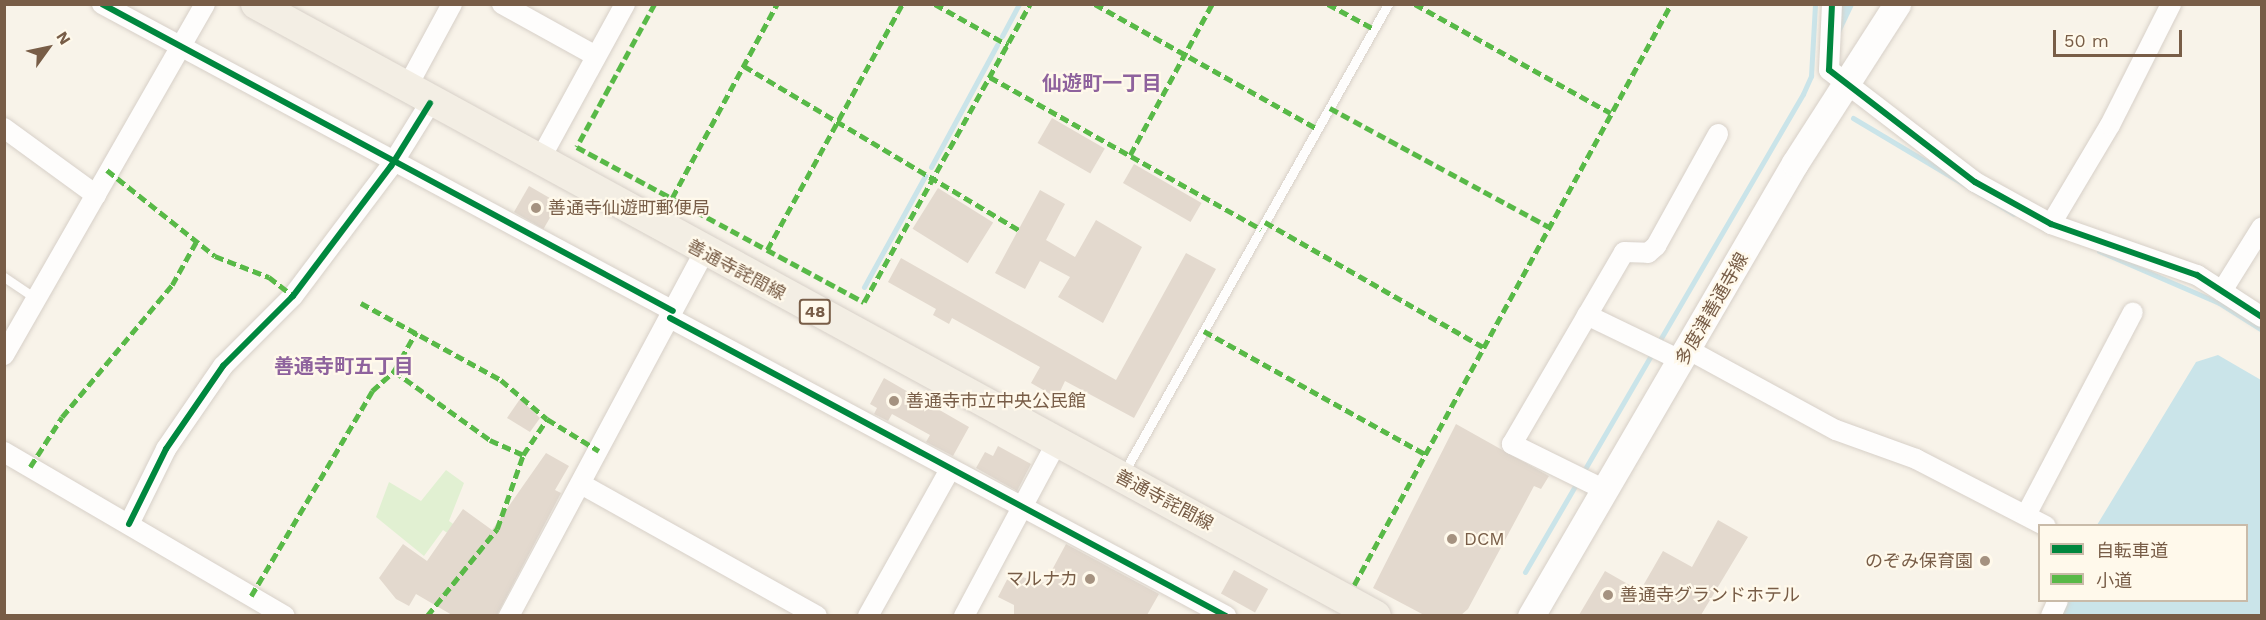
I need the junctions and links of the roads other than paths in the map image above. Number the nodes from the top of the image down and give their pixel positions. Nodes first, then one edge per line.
1 (102, 4) edge
2 (205, 4) edge
3 (256, 4) edge
4 (452, 4) edge
5 (502, 4) edge
6 (625, 4) edge
7 (1388, 4) edge
8 (1832, 4) edge
9 (1897, 4) edge
10 (2171, 4) edge
11 (180, 47) junction
12 (596, 57) junction
13 (1849, 87) junction
14 (418, 96) junction
15 (4, 128) edge
16 (1718, 134) dead end
17 (393, 163) junction
18 (538, 163) junction
19 (96, 195) junction
20 (2051, 224) junction
21 (2262, 227) edge
22 (704, 253) junction
23 (4, 277) edge
24 (2222, 291) junction
25 (37, 299) junction
26 (2133, 312) dead end
27 (672, 314) junction
28 (1587, 315) junction
29 (2262, 317) edge
30 (1671, 351) junction
31 (4, 355) edge
32 (1057, 442) junction
33 (4, 452) edge
34 (950, 469) junction
35 (1122, 477) junction
36 (1588, 481) junction
37 (581, 484) junction
38 (1023, 505) junction
39 (2026, 515) junction
40 (129, 524) junction
41 (2044, 524) edge
42 (285, 615) edge
43 (509, 615) edge
44 (817, 615) edge
45 (868, 615) edge
46 (964, 615) edge
47 (1226, 615) edge
48 (1376, 615) edge
49 (1531, 615) edge

1 - 11 street
2 - 11 street
3 - 14 main road, 善通寺詫間線 / 48
4 - 14 street
5 - 12 street
6 - 12 street
7 - 35 lane
8 - 13 street
9 - 13 main road, 多度津善通寺線
10 - 20 street
11 - 17 street
11 - 19 street
12 - 18 street
13 - 20 street
13 - 30 main road, 多度津善通寺線
14 - 17 street
14 - 18 main road, 善通寺詫間線 / 48
15 - 19 street
16 - 28 street
17 - 27 street
17 - 40 street
18 - 22 main road, 善通寺詫間線 / 48
19 - 25 street
20 - 24 street
21 - 24 street
22 - 27 street
22 - 32 main road, 善通寺詫間線 / 48
23 - 25 lane
24 - 29 street
25 - 31 street
26 - 39 street
27 - 34 street
27 - 37 street
28 - 30 street
28 - 36 street
30 - 36 main road, 多度津善通寺線
30 - 39 street
32 - 35 main road, 善通寺詫間線 / 48
32 - 38 street
33 - 40 street
34 - 38 street
34 - 45 street
35 - 48 main road, 善通寺詫間線 / 48
36 - 49 main road, 多度津善通寺線
37 - 43 street
37 - 44 street
38 - 46 street
38 - 47 street
39 - 41 street
40 - 42 street

